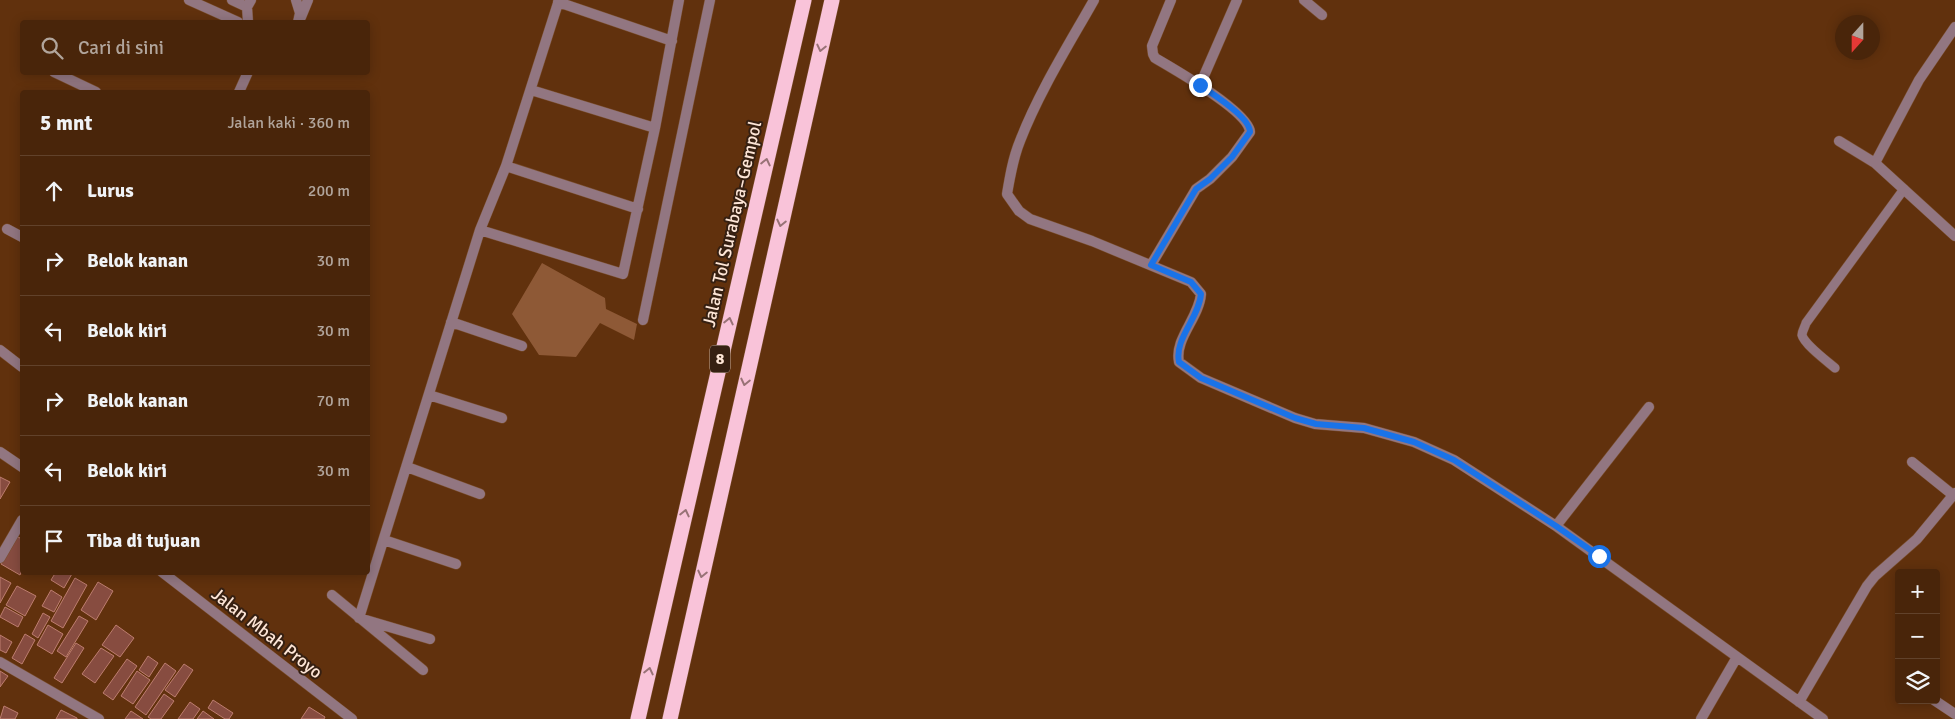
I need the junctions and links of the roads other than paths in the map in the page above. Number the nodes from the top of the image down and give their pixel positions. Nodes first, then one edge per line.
1 (189, 0) edge
2 (232, 0) edge
3 (296, 0) edge
4 (308, 0) edge
5 (679, 0) edge
6 (710, 0) edge
7 (804, 0) edge
8 (832, 0) edge
9 (1094, 0) edge
10 (1170, 0) edge
11 (1237, 0) edge
12 (1304, 0) edge
13 (558, 1) edge
14 (249, 4) edge
15 (1322, 15) dead end
16 (234, 20) edge
17 (248, 20) edge
18 (299, 20) edge
19 (299, 20) edge
20 (1955, 27) edge
21 (672, 41) junction
22 (60, 75) edge
23 (247, 75) edge
24 (1200, 85) junction
25 (92, 90) edge
26 (240, 90) edge
27 (531, 90) junction
28 (655, 128) junction
29 (1839, 141) dead end
30 (1875, 163) junction
31 (506, 166) junction
32 (1904, 190) junction
33 (638, 209) junction
34 (7, 229) dead end
35 (480, 230) junction
36 (20, 236) edge
37 (1955, 236) edge
38 (1151, 265) junction
39 (643, 320) dead end
40 (452, 322) junction
41 (522, 346) dead end
42 (0, 350) edge
43 (20, 365) edge
44 (1835, 368) dead end
45 (429, 395) junction
46 (1649, 406) dead end
47 (502, 418) dead end
48 (0, 452) edge
49 (1912, 462) dead end
50 (20, 467) edge
51 (406, 468) junction
52 (480, 494) dead end
53 (1954, 494) edge
54 (20, 523) edge
55 (1556, 526) junction
56 (384, 540) junction
57 (0, 558) edge
58 (456, 564) dead end
59 (166, 575) edge
60 (332, 595) dead end
61 (360, 618) junction
62 (430, 640) dead end
63 (1737, 657) junction
64 (0, 662) edge
65 (423, 670) dead end
66 (1799, 702) junction
67 (1940, 704) edge
68 (1955, 714) edge
69 (99, 719) edge
70 (352, 719) edge
71 (638, 719) edge
72 (670, 719) edge
73 (1701, 719) edge
74 (1823, 719) edge

1 - 16 street
2 - 14 street
3 - 18 street
4 - 19 street
5 - 21 street
6 - 39 street
71 -> 7 highway, Jalan Tol Surabaya–Gempol / 8
8 -> 72 highway, 8
9 - 38 street
10 - 24 street
11 - 24 street
12 - 15 street
13 - 21 street
13 - 27 street
14 - 17 street
20 - 30 street
21 - 28 street
22 - 25 street
23 - 26 street
24 - 38 street
27 - 28 street
27 - 31 street
28 - 33 street
29 - 30 street
30 - 32 street
31 - 33 street
31 - 35 street
32 - 37 street
32 - 44 lane
33 - 35 street
34 - 36 street
35 - 40 street
38 - 55 street
40 - 41 street
40 - 45 street
42 - 43 street
45 - 47 street
45 - 51 street
46 - 55 street
48 - 50 street
49 - 53 street
51 - 52 street
51 - 56 street
53 - 66 street
54 - 57 street
55 - 63 street
56 - 58 street
56 - 61 street
59 - 70 street, Jalan Mbah Proyo
60 - 61 street
61 - 62 street
61 - 65 street
63 - 66 street
63 - 73 street
64 - 69 street
66 - 74 street
67 - 68 street

